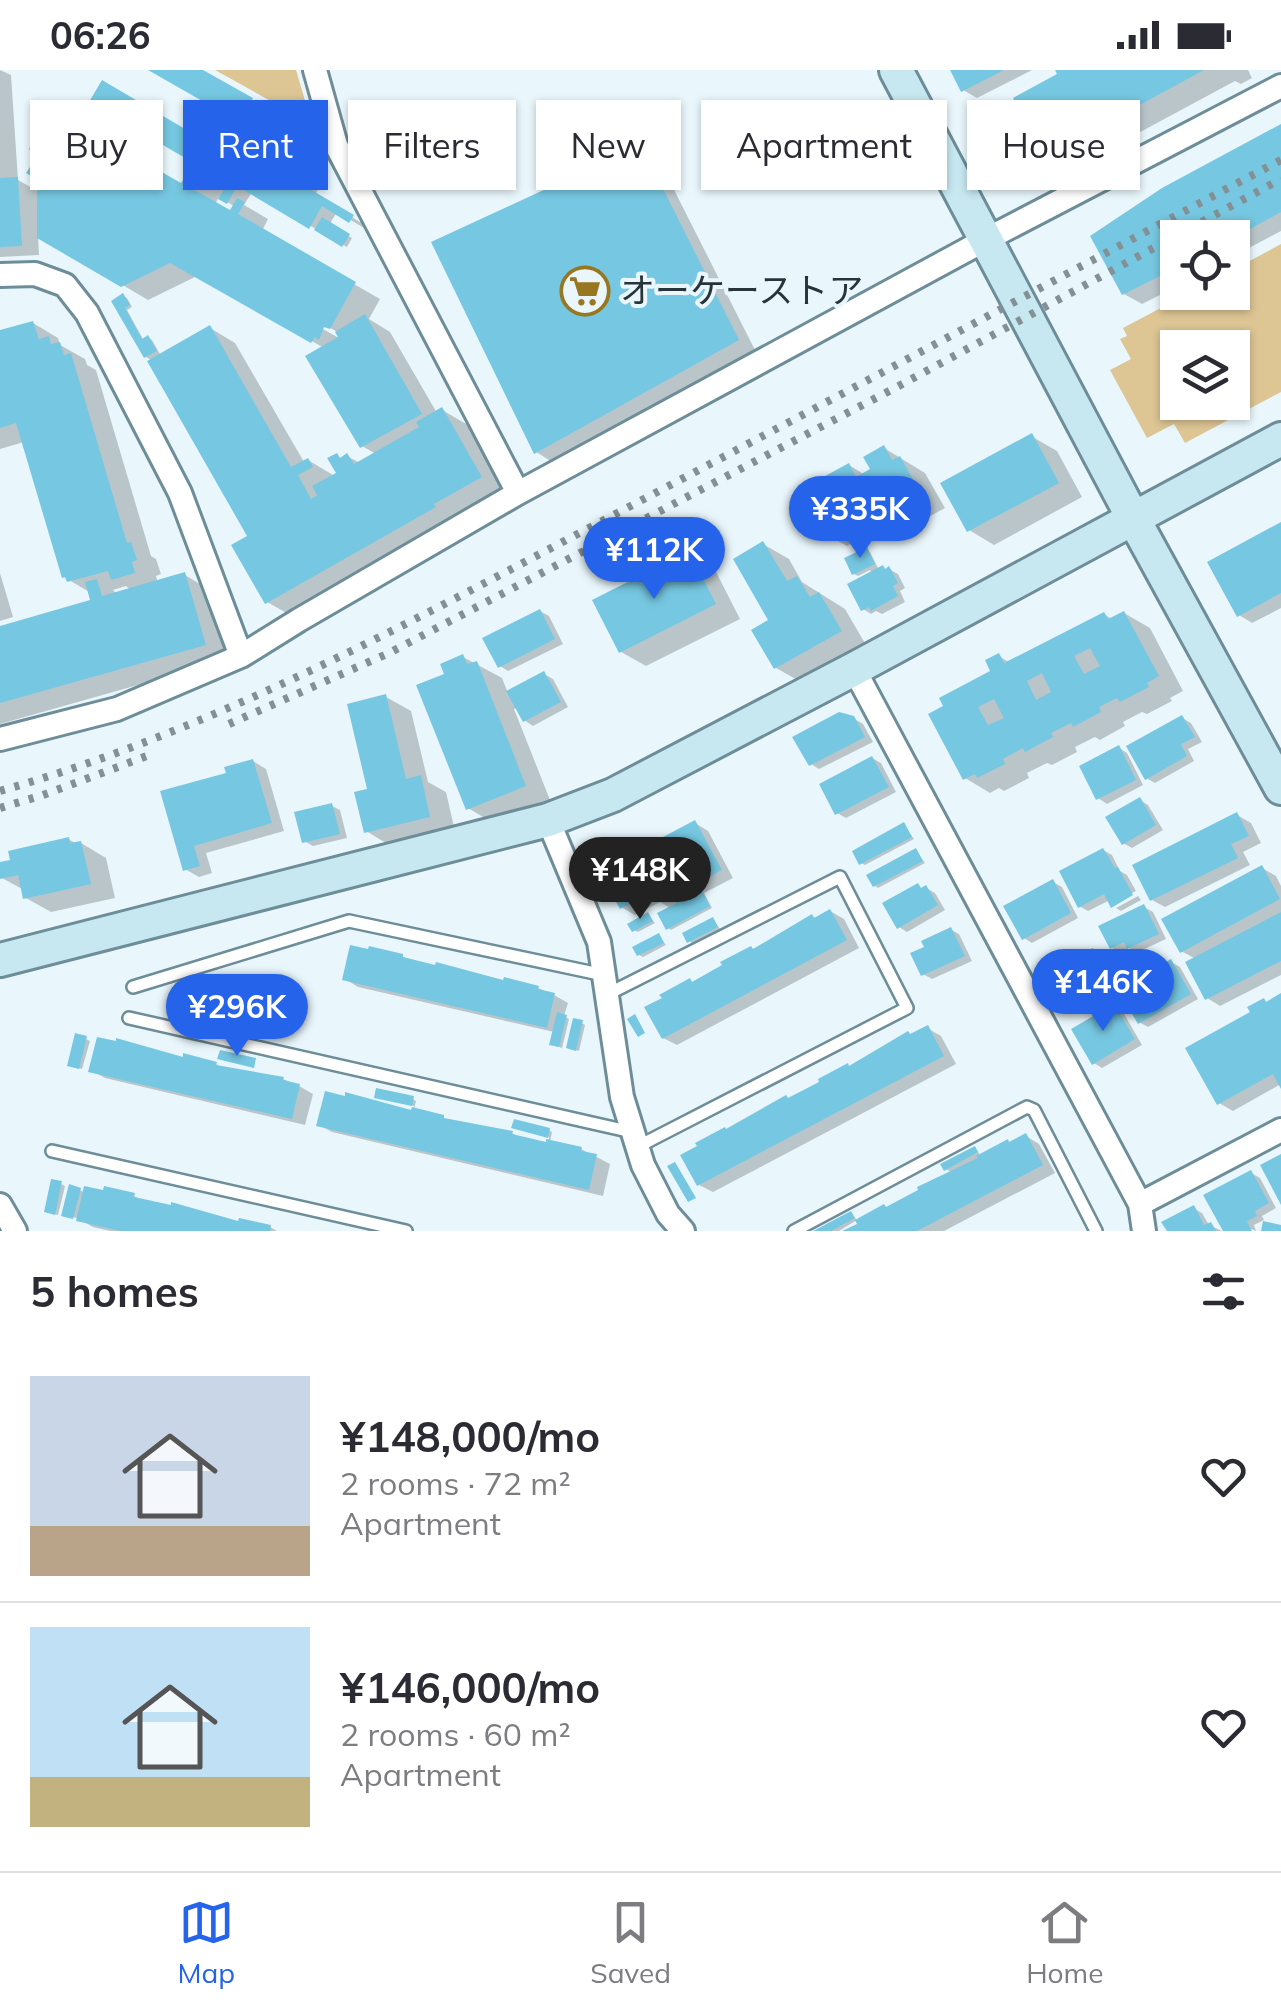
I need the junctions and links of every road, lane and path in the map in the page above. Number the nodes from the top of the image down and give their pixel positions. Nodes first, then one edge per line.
1 (315, 70) edge
2 (896, 70) edge
3 (1281, 86) edge
4 (986, 240) junction
5 (0, 275) edge
6 (1281, 438) edge
7 (518, 493) junction
8 (1134, 518) junction
9 (240, 656) junction
10 (854, 669) junction
11 (0, 739) edge
12 (1281, 788) edge
13 (548, 820) junction
14 (0, 960) edge
15 (606, 984) junction
16 (133, 986) dead end
17 (129, 1018) dead end
18 (1281, 1130) edge
19 (635, 1140) junction
20 (52, 1150) dead end
21 (1140, 1204) junction
22 (0, 1205) edge
23 (15, 1231) edge
24 (406, 1231) edge
25 (683, 1231) edge
26 (794, 1231) edge
27 (1096, 1231) edge
28 (1144, 1231) edge

1 - 7 street
2 - 4 street
3 - 4 street
4 - 7 street
4 - 8 street
5 - 9 street
6 - 8 street
7 - 9 street
8 - 10 street
8 - 12 street
9 - 11 street
10 - 13 street
10 - 21 street
13 - 14 street
13 - 15 street
15 - 16 lane
15 - 19 street
15 - 19 lane
17 - 19 lane
18 - 21 street
19 - 25 street
20 - 24 lane
21 - 28 street
22 - 23 street
26 - 27 lane

